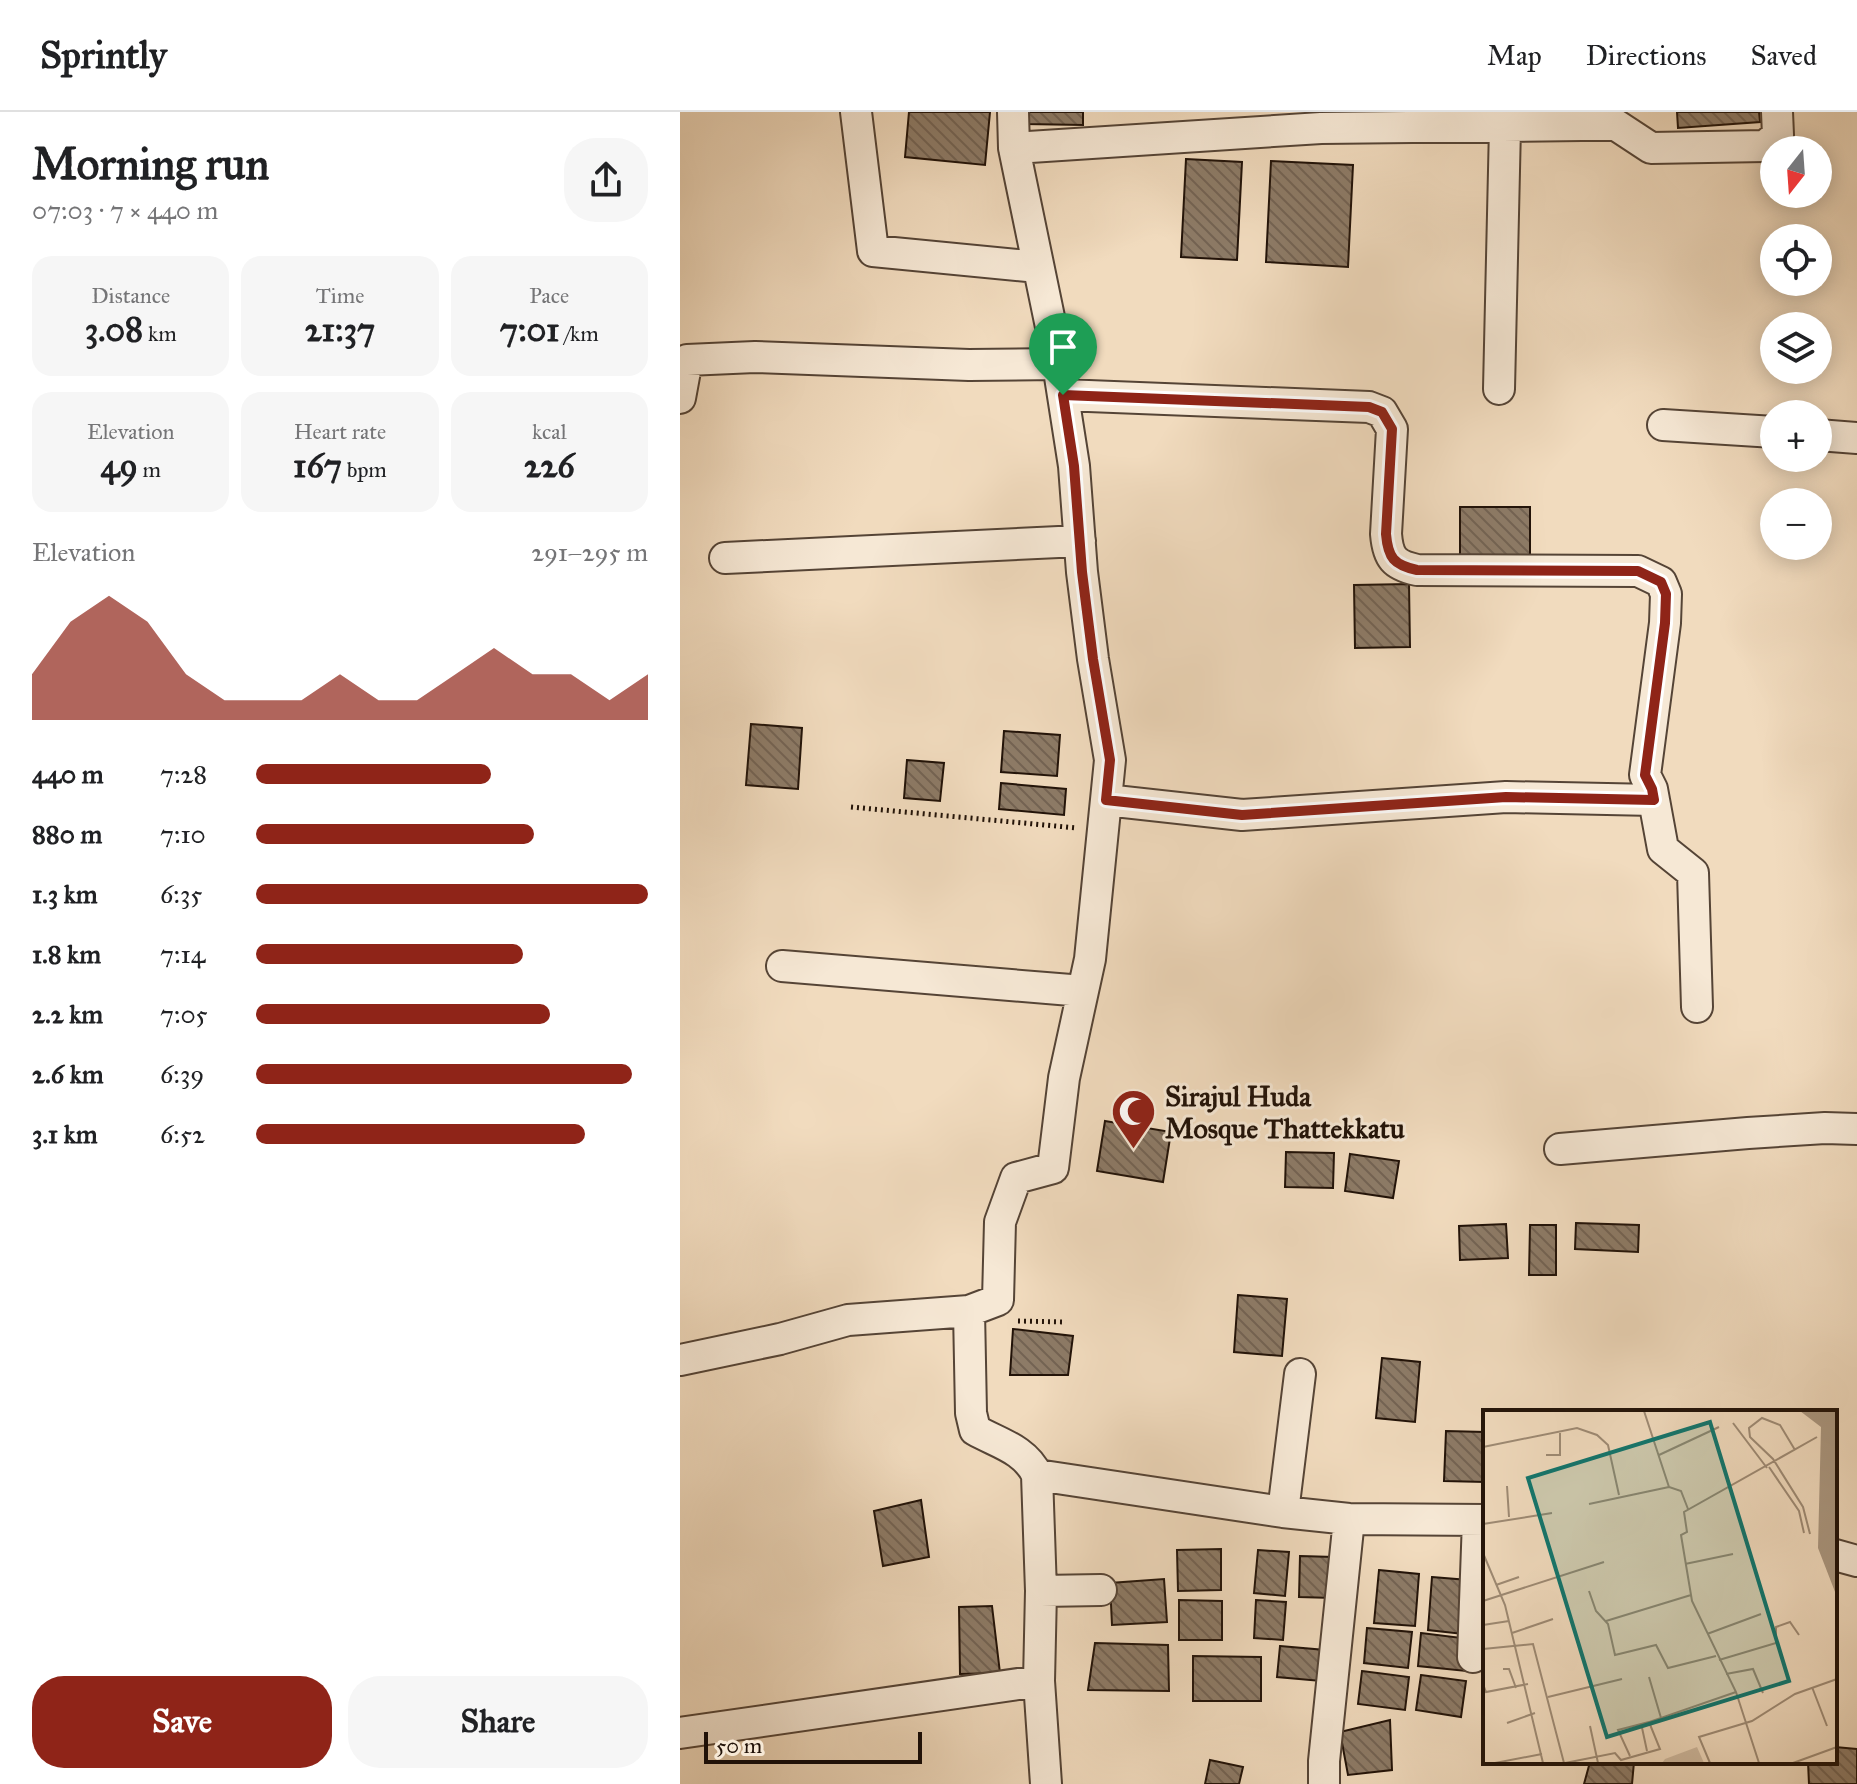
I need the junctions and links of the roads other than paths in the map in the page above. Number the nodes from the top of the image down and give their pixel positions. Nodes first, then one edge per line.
1 (856, 112) edge
2 (1013, 112) edge
3 (1777, 112) edge
4 (1581, 118) edge
5 (1631, 123) edge
6 (1505, 127) junction
7 (1014, 148) junction
8 (1038, 267) junction
9 (1058, 364) junction
10 (1499, 389) dead end
11 (1063, 395) junction
12 (680, 398) edge
13 (1663, 425) dead end
14 (1760, 431) edge
15 (1832, 436) edge
16 (1857, 438) edge
17 (1080, 541) junction
18 (725, 558) dead end
19 (1106, 800) junction
20 (1654, 800) junction
21 (782, 966) dead end
22 (1083, 991) junction
23 (1697, 1007) dead end
24 (1857, 1129) edge
25 (1560, 1149) dead end
26 (969, 1311) junction
27 (680, 1360) edge
28 (1300, 1374) dead end
29 (1037, 1475) junction
30 (1283, 1512) junction
31 (1349, 1519) junction
32 (1482, 1520) edge
33 (1837, 1556) edge
34 (1857, 1561) edge
35 (1101, 1590) dead end
36 (1041, 1591) junction
37 (1473, 1657) dead end
38 (1039, 1681) junction
39 (680, 1733) edge
40 (1046, 1784) edge
41 (1324, 1784) edge

1 - 8 street
2 - 7 street
3 - 5 street
4 - 5 street
4 - 6 street
6 - 7 street
6 - 10 street
7 - 8 street
8 - 9 street
9 - 11 street
9 - 12 street
11 - 17 street
11 - 20 street
13 - 14 street
15 - 16 street
17 - 18 street
17 - 19 street
19 - 20 street
19 - 22 street
20 - 23 street
21 - 22 street
22 - 26 street
24 - 25 street
26 - 27 street
26 - 29 street
28 - 30 street
29 - 30 street
29 - 36 street
30 - 31 street
31 - 32 street
31 - 41 street
32 - 37 street
33 - 34 street
35 - 36 street
36 - 38 street
38 - 39 street
38 - 40 street

